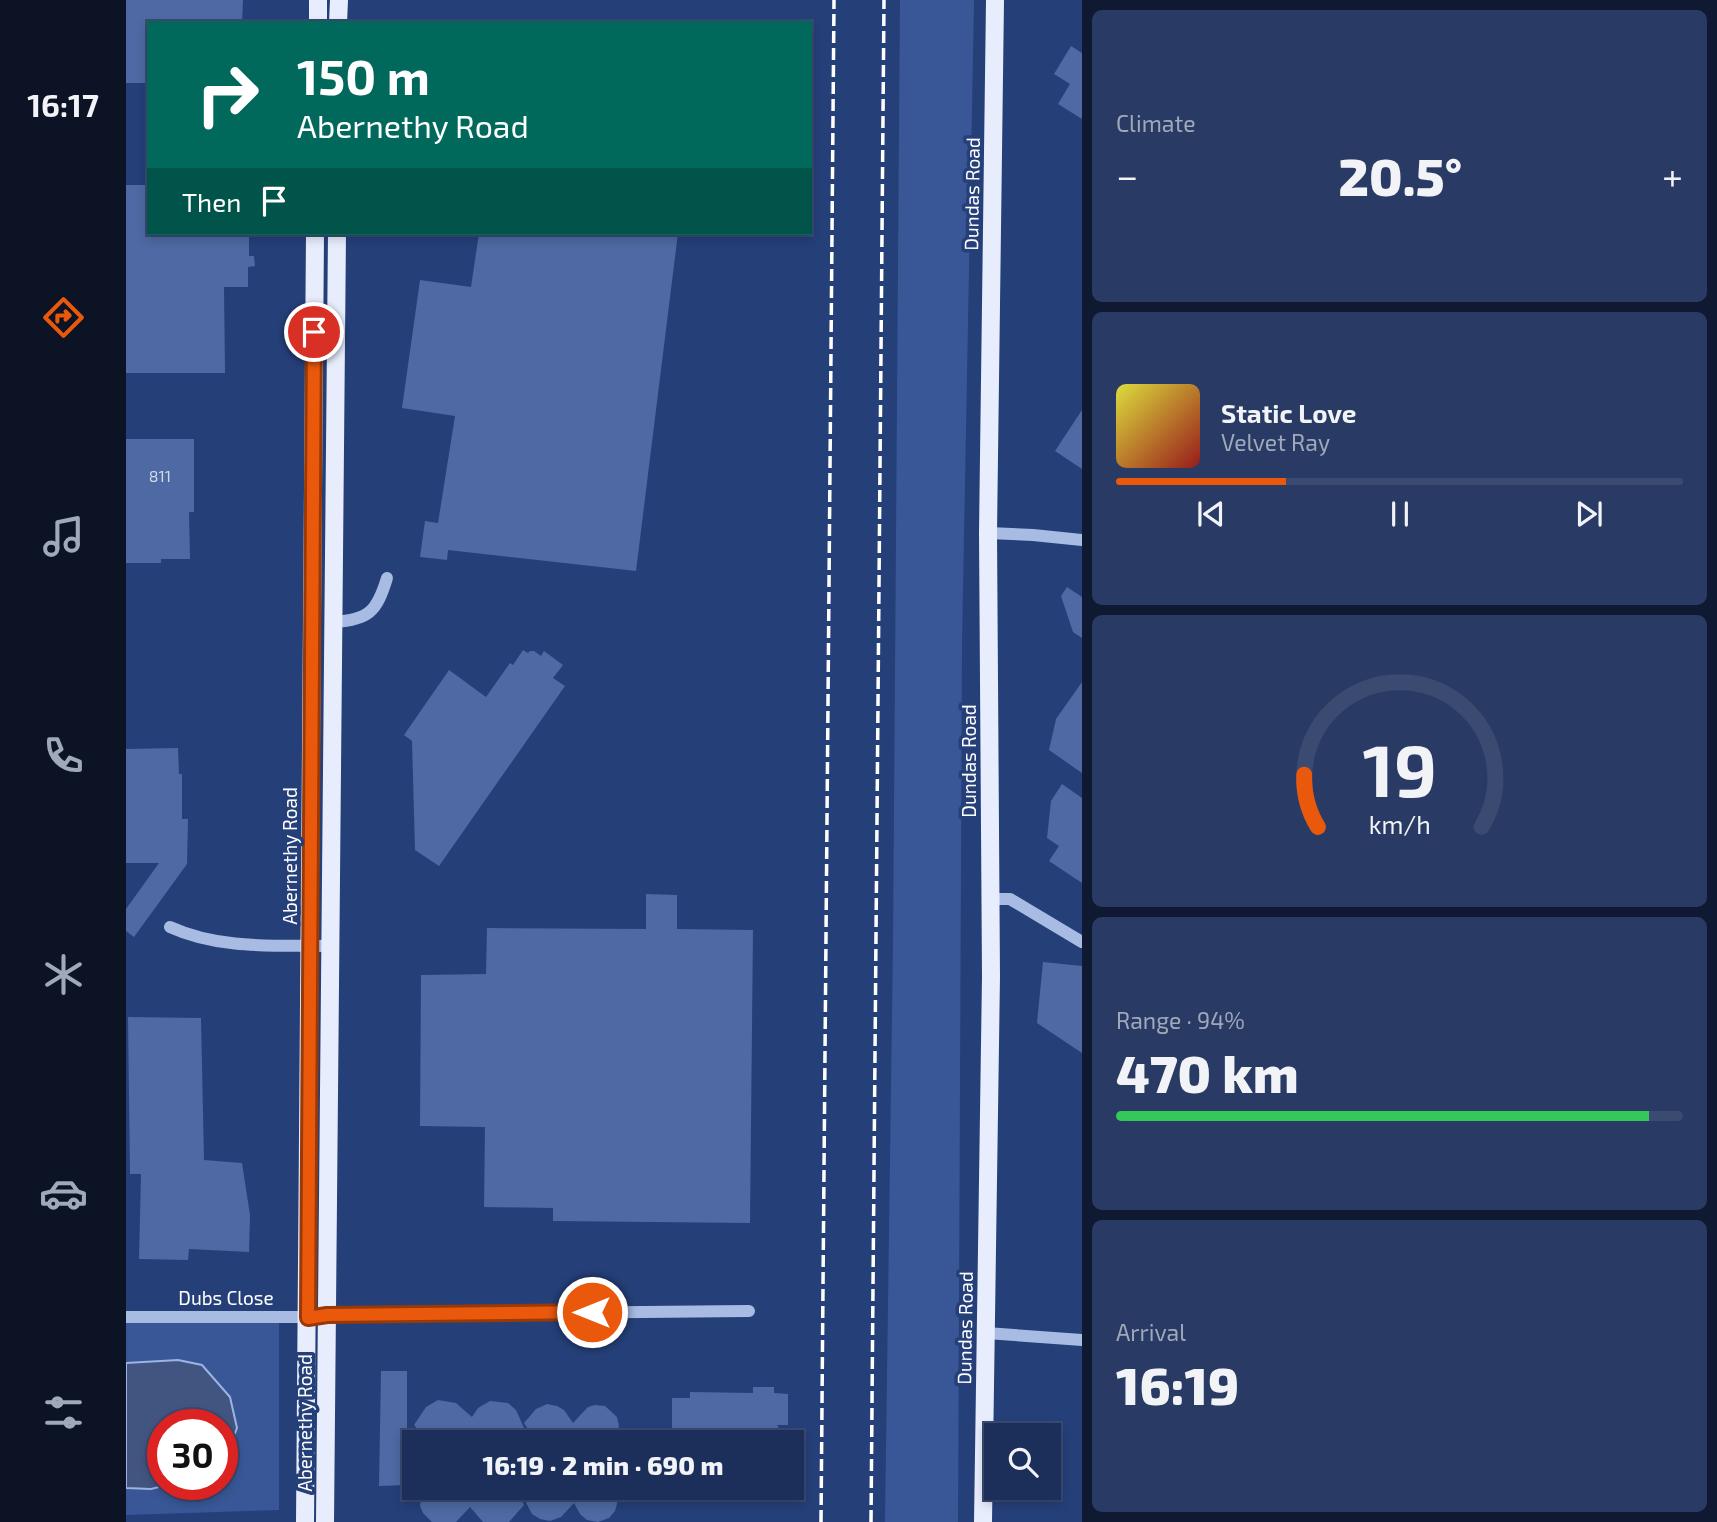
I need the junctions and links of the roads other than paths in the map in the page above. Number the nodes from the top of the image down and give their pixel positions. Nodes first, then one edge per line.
1 (318, 0) edge
2 (338, 0) edge
3 (995, 0) edge
4 (317, 21) edge
5 (338, 21) edge
6 (315, 235) edge
7 (337, 235) edge
8 (988, 533) junction
9 (1082, 540) edge
10 (387, 578) dead end
11 (312, 582) junction
12 (334, 584) junction
13 (334, 622) junction
14 (990, 899) junction
15 (170, 927) dead end
16 (1082, 942) edge
17 (310, 946) junction
18 (332, 946) junction
19 (749, 1311) dead end
20 (327, 1315) junction
21 (126, 1317) edge
22 (308, 1318) junction
23 (986, 1333) junction
24 (1082, 1340) edge
25 (305, 1522) edge
26 (325, 1522) edge
27 (983, 1522) edge

1 - 4 main road
2 - 5 main road
3 - 8 main road, Dundas Road
6 - 11 main road, Abernethy Road
7 - 12 main road, Abernethy Road
8 - 9 street
8 - 14 main road, Dundas Road
10 - 13 street
11 - 12 main road
11 - 17 main road, Abernethy Road
12 - 13 main road, Abernethy Road
13 - 18 main road, Abernethy Road
14 - 16 street
14 - 23 main road, Dundas Road
15 - 17 street
17 - 18 street
17 - 22 main road, Abernethy Road
18 - 20 main road, Abernethy Road
19 - 20 street, Dubs Close
20 - 22 street, Dubs Close
20 - 26 main road, Abernethy Road
21 - 22 street, Dubs Close
22 - 25 main road, Abernethy Road
23 - 24 street
23 - 27 main road, Dundas Road

